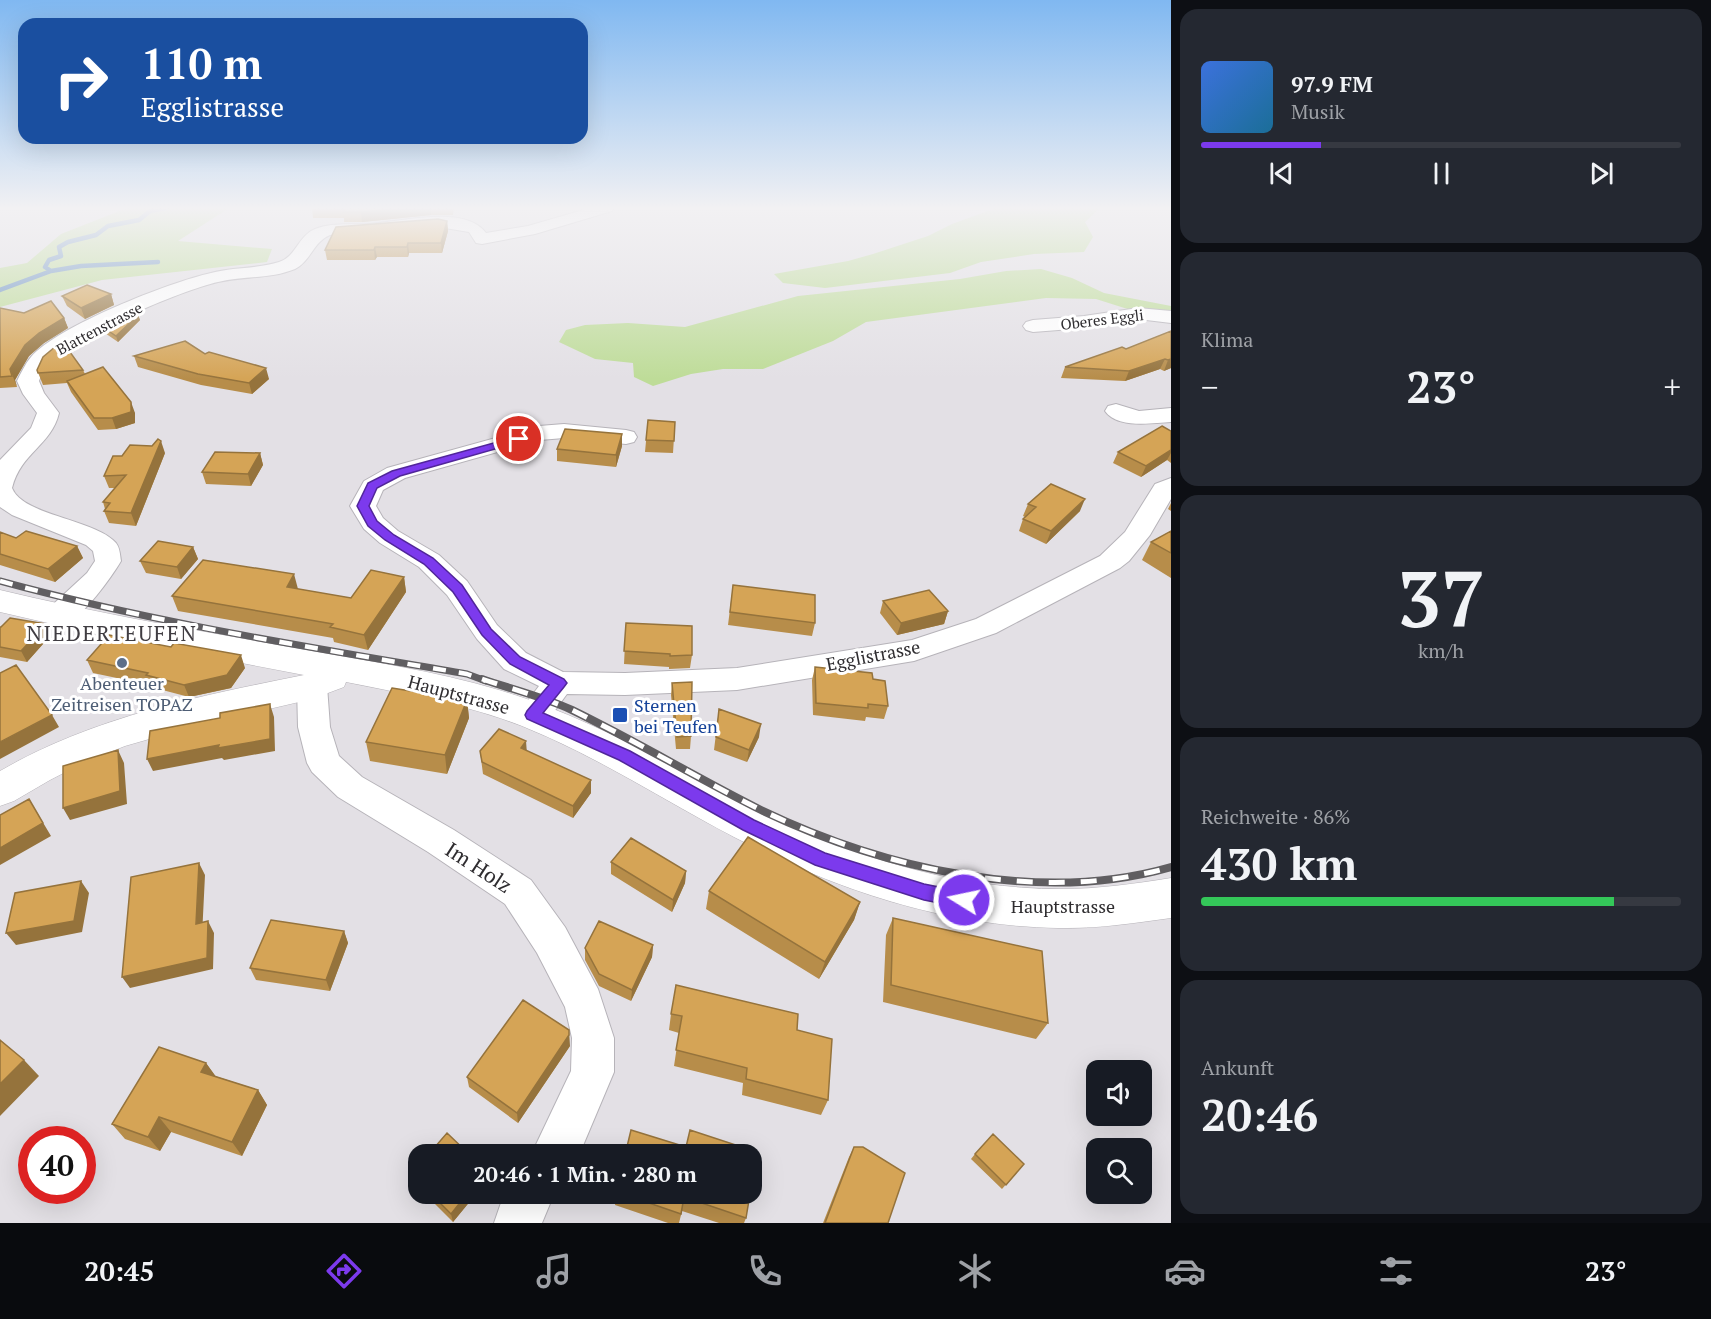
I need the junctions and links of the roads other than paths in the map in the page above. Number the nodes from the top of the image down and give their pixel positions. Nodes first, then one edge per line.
1 (287, 265) edge
2 (1171, 317) edge
3 (1032, 326) dead end
4 (1116, 411) dead end
5 (1171, 415) edge
6 (626, 437) dead end
7 (1171, 485) edge
8 (0, 488) edge
9 (0, 601) edge
10 (58, 616) junction
11 (325, 677) junction
12 (559, 683) junction
13 (533, 715) junction
14 (0, 790) edge
15 (1171, 897) edge
16 (560, 1144) edge
17 (525, 1204) edge
18 (518, 1223) edge

1 - 8 street, Blattenstrasse
2 - 3 street, Oberes Eggli
4 - 5 street
6 - 12 street
7 - 12 street, Egglistrasse
8 - 10 street, Blattenstrasse
9 - 10 street, Hauptstrasse
10 - 11 street, Hauptstrasse
11 - 13 street, Hauptstrasse
11 - 14 street
11 - 16 street, Im Holz
12 - 13 street
13 - 15 street, Hauptstrasse
17 - 18 street

